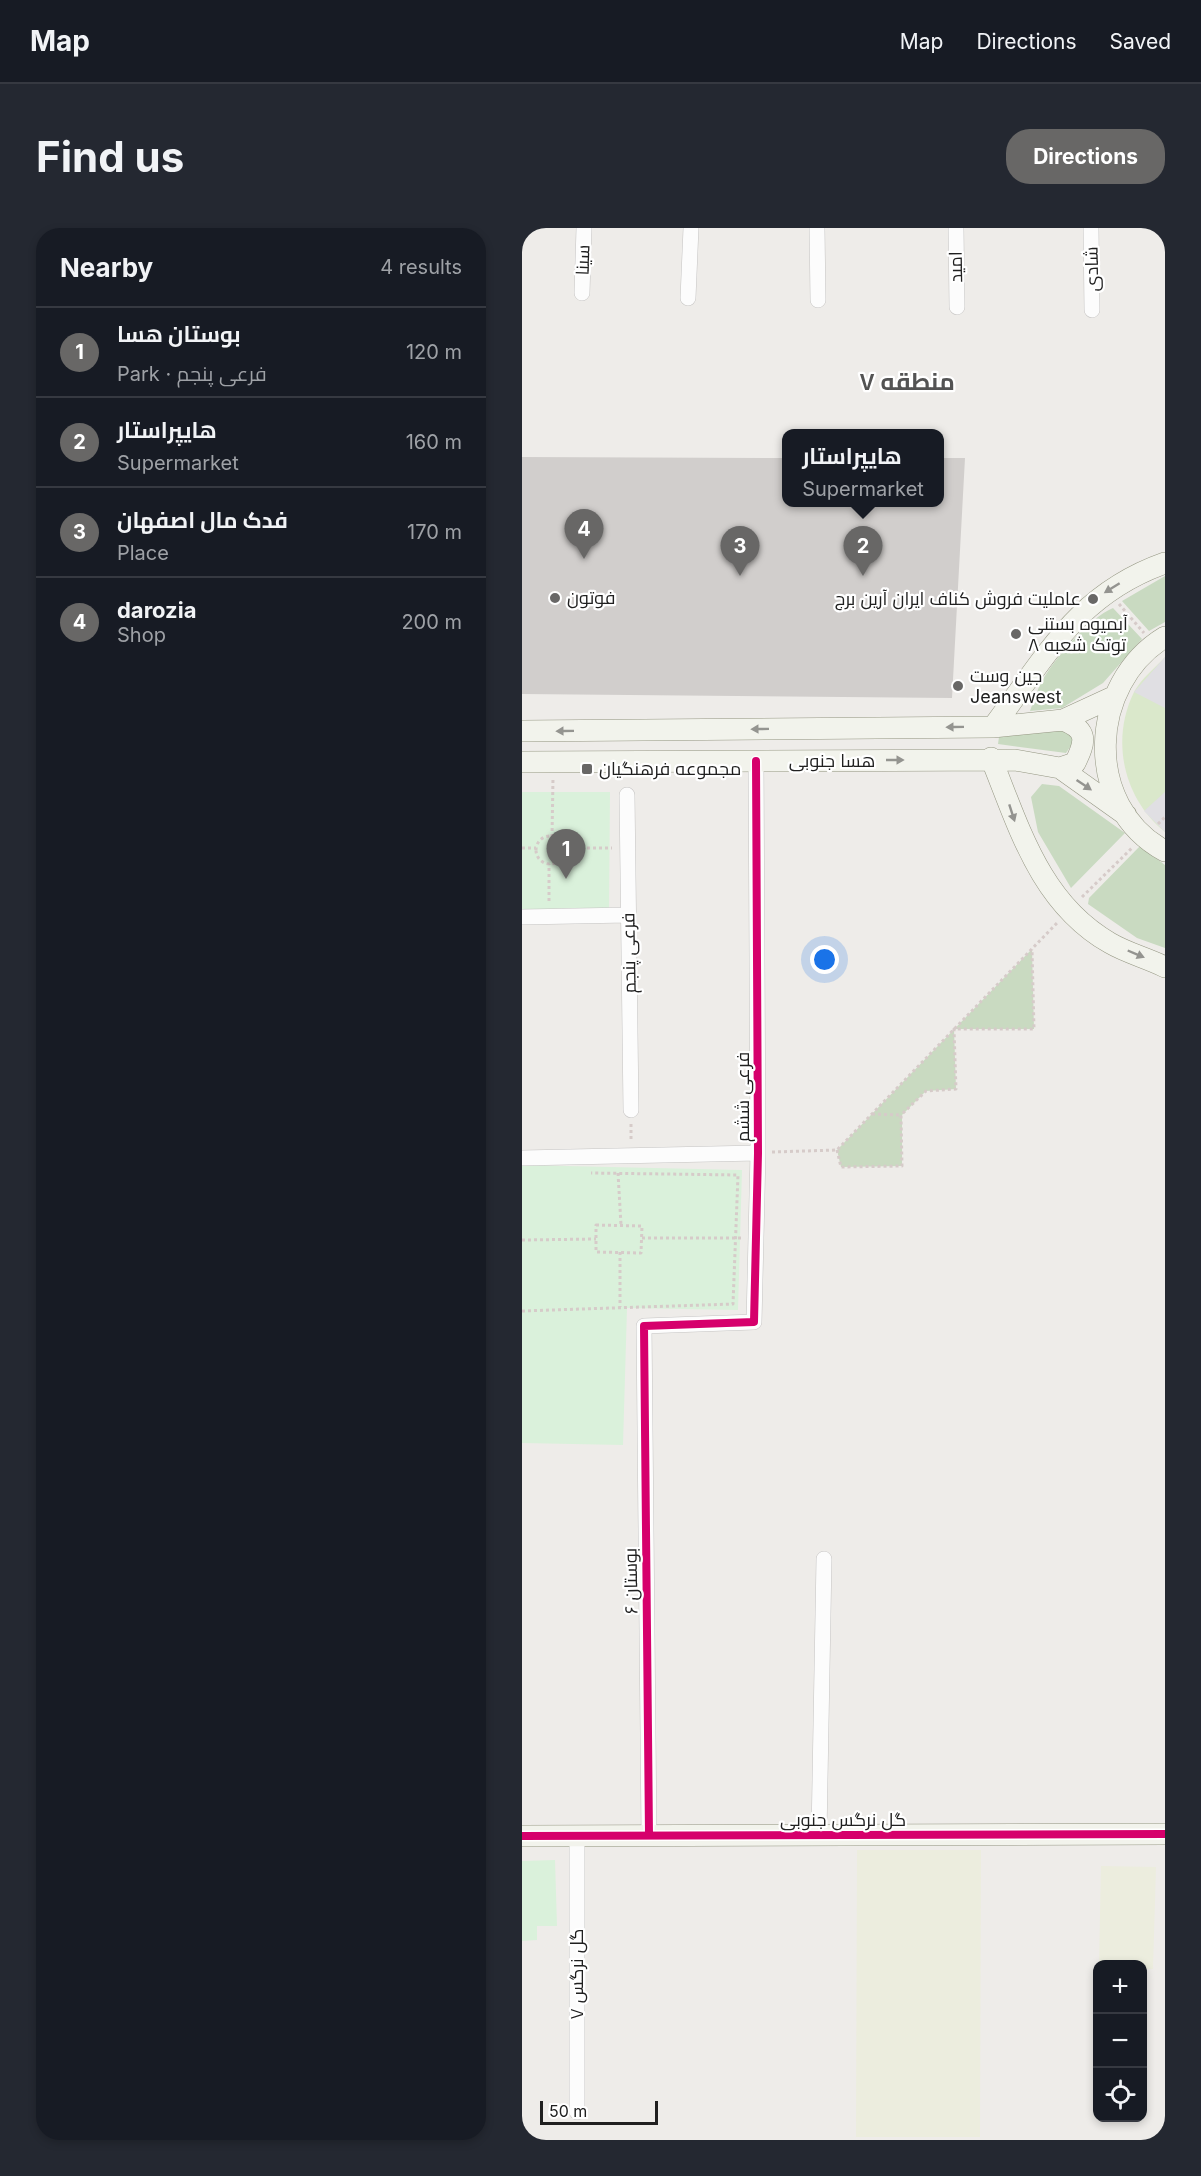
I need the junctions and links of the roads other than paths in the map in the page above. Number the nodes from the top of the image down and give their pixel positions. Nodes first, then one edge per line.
1 (584, 228) edge
2 (691, 228) edge
3 (817, 228) edge
4 (956, 228) edge
5 (1091, 228) edge
6 (582, 293) dead end
7 (688, 298) dead end
8 (818, 300) dead end
9 (957, 307) dead end
10 (1092, 310) dead end
11 (1165, 563) edge
12 (1159, 640) edge
13 (1113, 697) junction
14 (1063, 720) junction
15 (993, 727) junction
16 (522, 731) edge
17 (991, 758) junction
18 (756, 761) junction
19 (522, 762) edge
20 (1060, 768) junction
21 (627, 795) dead end
22 (1126, 815) junction
23 (1165, 851) edge
24 (628, 915) junction
25 (522, 917) edge
26 (1165, 967) edge
27 (631, 1110) road end
28 (758, 1153) junction
29 (522, 1158) edge
30 (644, 1326) joint
31 (824, 1559) dead end
32 (1165, 1834) edge
33 (649, 1835) junction
34 (819, 1835) junction
35 (522, 1836) edge
36 (577, 1836) junction
37 (577, 2112) dead end

1 - 6 street, سینا
2 - 7 street
3 - 8 street
4 - 9 street, امید
5 - 10 street, شادی
11 -> 15 main road
12 - 13 main road
13 - 14 main road, هسا جنوبی
13 - 22 main road
14 - 15 main road, هسا جنوبی
14 - 20 main road
15 -> 16 main road, هسا جنوبی
18 -> 17 main road, هسا جنوبی
17 - 20 main road, هسا جنوبی
17 -> 26 main road
18 - 19 main road, هسا جنوبی
18 - 28 street, فرعی ششم
20 -> 22 main road, هسا جنوبی
21 - 24 street, فرعی پنجم
22 - 23 main road
24 - 25 street
24 - 27 street, فرعی پنجم
28 - 29 street
28 - 30 street, فرعی ششم
30 - 33 street, بوستان ۶
31 - 34 street
32 - 34 main road, گل نرگس جنوبی
33 - 34 main road, گل نرگس جنوبی
33 - 36 main road, گل نرگس جنوبی
35 - 36 main road, گل نرگس جنوبی
36 - 37 street, گل نرگس ۷

